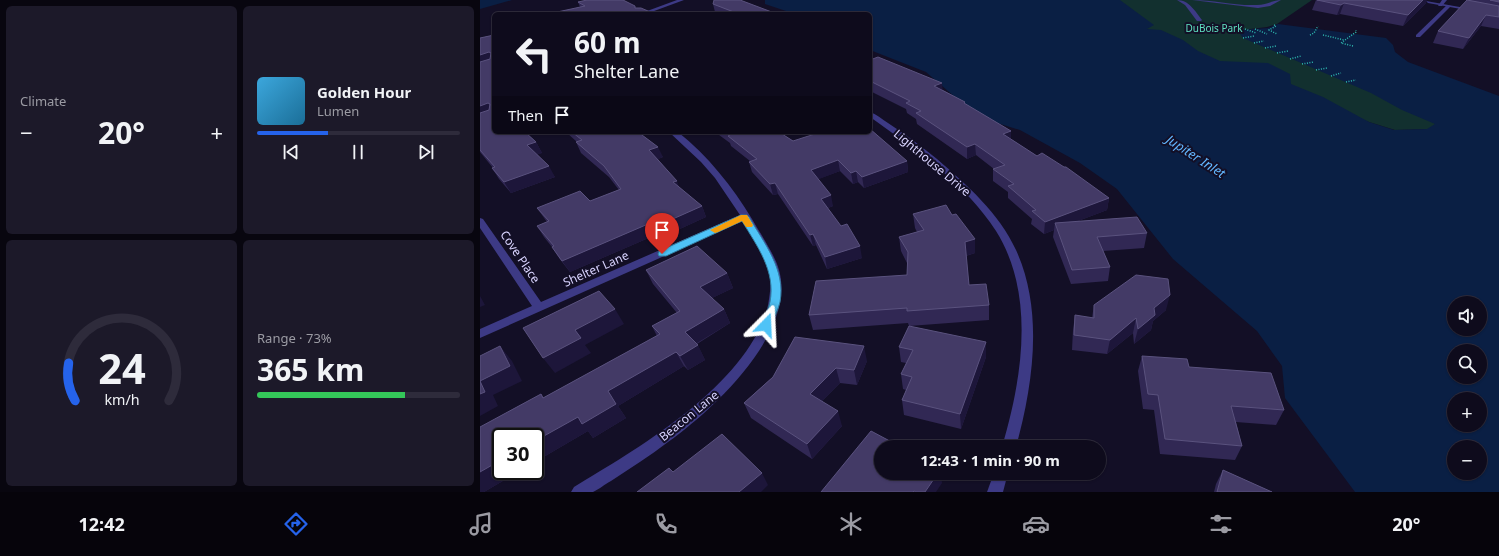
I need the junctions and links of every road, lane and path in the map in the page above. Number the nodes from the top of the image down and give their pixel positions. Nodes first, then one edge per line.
1 (682, 0) edge
2 (1179, 0) edge
3 (1194, 0) edge
4 (1278, 0) edge
5 (1445, 0) edge
6 (1429, 1) edge
7 (1440, 5) junction
8 (1449, 6) junction
9 (658, 8) junction
10 (664, 11) dead end
11 (647, 12) edge
12 (1499, 15) edge
13 (1199, 20) dead end
14 (1274, 25) dead end
15 (1318, 26) dead end
16 (1246, 28) dead end
17 (1255, 29) dead end
18 (1356, 30) dead end
19 (1256, 33) dead end
20 (1267, 34) dead end
21 (1277, 34) dead end
22 (1310, 35) dead end
23 (1323, 35) dead end
24 (1254, 36) dead end
25 (1329, 36) junction
26 (1418, 36) dead end
27 (1243, 38) dead end
28 (1325, 40) dead end
29 (1345, 40) junction
30 (1264, 41) dead end
31 (1254, 43) dead end
32 (1276, 46) dead end
33 (1353, 46) dead end
34 (1266, 48) dead end
35 (1288, 51) dead end
36 (1277, 53) dead end
37 (1301, 56) dead end
38 (1290, 58) dead end
39 (1314, 62) dead end
40 (1302, 64) dead end
41 (1327, 68) dead end
42 (1316, 70) dead end
43 (1341, 73) dead end
44 (1330, 76) dead end
45 (1356, 80) dead end
46 (1346, 82) dead end
47 (872, 115) edge
48 (676, 134) edge
49 (744, 217) junction
50 (480, 221) edge
51 (539, 308) junction
52 (480, 334) edge
53 (1011, 440) edge
54 (999, 480) edge
55 (579, 492) edge
56 (995, 492) edge

1 - 9 street
2 - 13 street
3 - 4 street
5 - 7 street
6 - 7 street
7 - 8 street
8 - 12 street
8 - 26 street
9 - 10 street
9 - 11 street
14 - 21 path
15 - 22 path
16 - 19 path
17 - 20 path
18 - 29 path
23 - 25 path
24 - 27 path
25 - 28 path
25 - 29 path
29 - 33 path
30 - 31 path
32 - 34 path
35 - 36 path
37 - 38 path
39 - 40 path
41 - 42 path
43 - 44 path
45 - 46 path
47 - 53 street, Lighthouse Drive
48 - 49 street, Beacon Lane
49 - 51 street, Shelter Lane
49 - 55 street, Beacon Lane
50 - 51 street, Cove Place
51 - 52 street, Shelter Lane
54 - 56 street

